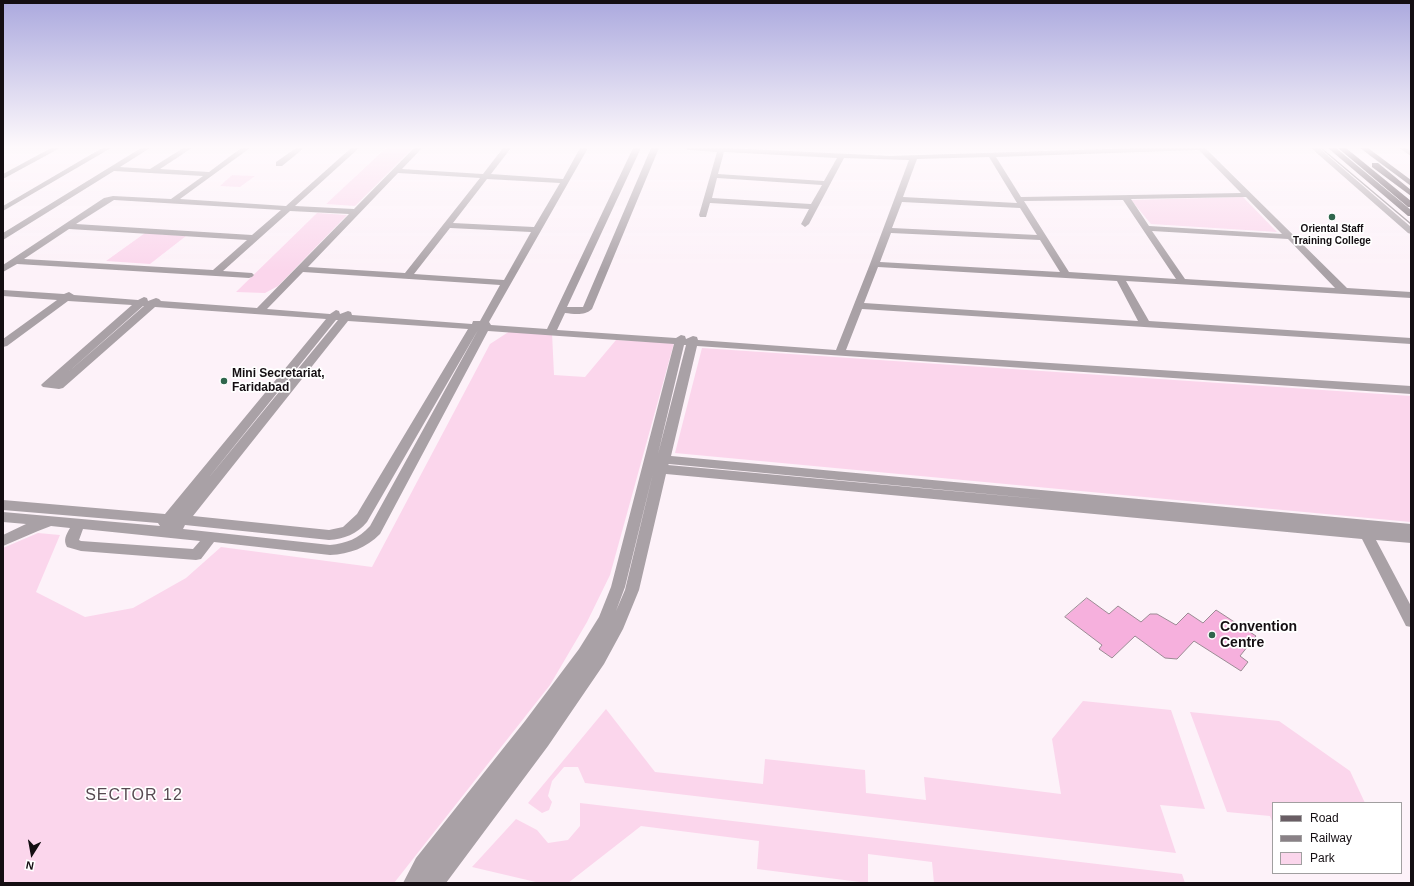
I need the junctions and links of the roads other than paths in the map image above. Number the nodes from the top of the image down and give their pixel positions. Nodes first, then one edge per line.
1 (37, 189) edge
2 (79, 189) edge
3 (188, 189) edge
4 (309, 189) edge
5 (378, 189) edge
6 (475, 189) edge
7 (561, 189) edge
8 (618, 189) edge
9 (638, 189) edge
10 (710, 189) edge
11 (824, 189) edge
12 (902, 189) edge
13 (1012, 189) edge
14 (1243, 189) edge
15 (1363, 189) edge
16 (1382, 189) edge
17 (1391, 189) edge
18 (1249, 195) junction
19 (1125, 197) junction
20 (898, 199) junction
21 (707, 200) junction
22 (172, 201) junction
23 (1021, 203) junction
24 (1401, 205) junction
25 (1411, 206) edge
26 (289, 207) junction
27 (814, 207) junction
28 (3, 209) edge
29 (1411, 209) edge
30 (356, 212) junction
31 (1411, 214) edge
32 (703, 215) dead end
33 (805, 224) dead end
34 (447, 225) junction
35 (66, 226) junction
36 (1146, 228) junction
37 (537, 230) junction
38 (887, 230) junction
39 (1411, 231) edge
40 (3, 237) edge
41 (1290, 237) junction
42 (254, 238) junction
43 (1043, 238) junction
44 (15, 261) junction
45 (875, 264) junction
46 (3, 269) edge
47 (301, 269) junction
48 (216, 272) junction
49 (249, 274) dead end
50 (1066, 275) junction
51 (408, 276) junction
52 (1120, 278) junction
53 (1182, 281) junction
54 (506, 283) junction
55 (3, 291) edge
56 (1344, 291) junction
57 (1411, 294) edge
58 (62, 295) junction
59 (149, 301) junction
60 (858, 306) junction
61 (262, 309) junction
62 (561, 310) junction
63 (321, 315) junction
64 (341, 315) junction
65 (360, 318) junction
66 (1145, 324) junction
67 (456, 325) junction
68 (482, 325) junction
69 (504, 328) junction
70 (330, 329) junction
71 (552, 330) junction
72 (3, 334) edge
73 (686, 340) junction
74 (1411, 341) edge
75 (3, 344) edge
76 (841, 351) junction
77 (466, 352) junction
78 (1411, 386) edge
79 (1411, 390) edge
80 (656, 463) junction
81 (20, 512) junction
82 (4, 515) edge
83 (168, 519) junction
84 (182, 520) junction
85 (59, 522) junction
86 (79, 524) junction
87 (1411, 529) edge
88 (157, 531) junction
89 (172, 532) junction
90 (1367, 535) junction
91 (3, 537) edge
92 (211, 537) junction
93 (1411, 538) edge
94 (3, 540) edge
95 (1411, 621) edge
96 (413, 883) edge
97 (434, 883) edge

1 - 28 street
2 - 40 street
3 - 22 street
4 - 26 street
5 - 30 street
6 - 34 street
7 - 37 street
8 - 62 street
9 - 62 street
10 - 21 street
11 - 27 street
12 - 20 street
13 - 23 street
14 - 18 street
15 - 39 street
16 - 24 main road
17 - 25 highway
18 - 19 street
18 - 41 street
19 - 23 street
19 - 36 street
20 - 23 street
20 - 38 street
21 - 27 street
21 - 32 street
22 - 26 street
22 - 35 street
23 - 43 street
24 - 29 main road
24 - 31 main road
26 - 30 street
26 - 42 street
27 - 33 street
30 - 47 street
34 - 37 street
34 - 51 street
35 - 42 street
35 - 44 street
36 - 41 street
36 - 53 street
37 - 54 street
38 - 43 street
38 - 45 street
41 - 56 street
42 - 48 street
43 - 50 street
44 - 46 street
44 - 48 street
45 - 50 street
45 - 60 street
47 - 51 street
47 - 61 street
48 - 49 street
50 - 52 street
51 - 54 street
52 - 53 street
52 - 66 street
53 - 56 street
54 - 68 street
55 - 58 street
56 - 57 street
58 - 59 street
58 - 72 street
58 - 75 street
59 - 59 street
59 - 61 street
60 - 66 street
60 - 76 street
61 - 63 street
61 - 64 street
62 - 71 street
63 - 64 street
63 - 70 street
64 - 65 street
64 - 68 street
64 - 70 street
65 - 67 street
65 - 70 street
66 - 74 street
67 - 68 street
67 - 77 street
68 - 69 street
68 - 71 street
68 - 77 street
69 - 71 street
69 - 77 street
70 - 83 street
70 - 84 street
71 - 73 street
73 - 76 street
73 - 80 street
76 - 78 street
76 - 79 street
77 - 84 street
77 - 92 street
80 - 87 street
80 - 90 street
80 - 96 street
80 - 97 street
81 - 82 street
81 - 83 street
81 - 85 street
81 - 91 street
83 - 84 street
83 - 88 street
84 - 89 street
85 - 86 street
85 - 94 street
86 - 88 street
86 - 92 street
88 - 89 street
89 - 92 street
90 - 93 street
90 - 95 street

